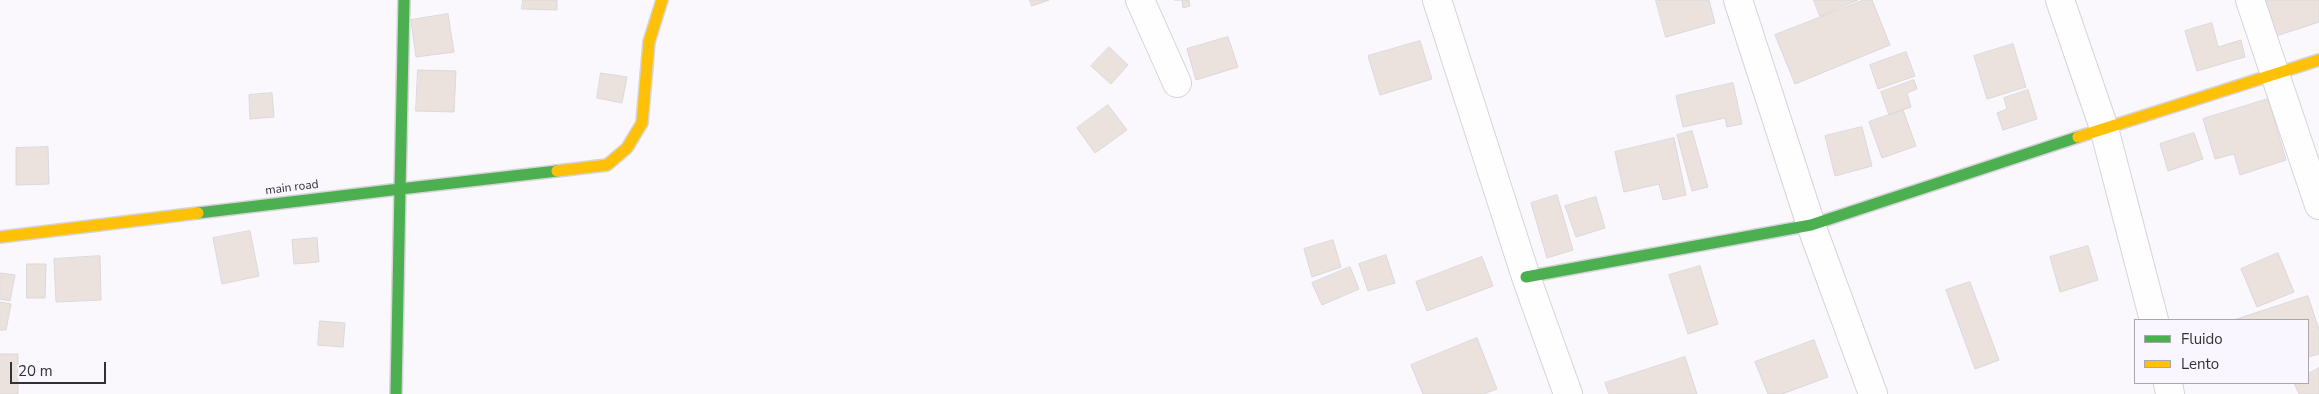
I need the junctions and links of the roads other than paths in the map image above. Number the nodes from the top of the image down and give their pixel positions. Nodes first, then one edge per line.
1 (404, 0) edge
2 (662, 0) edge
3 (1140, 0) edge
4 (1437, 0) edge
5 (1738, 0) edge
6 (2060, 0) edge
7 (2250, 0) edge
8 (2319, 60) edge
9 (2276, 75) junction
10 (1177, 83) dead end
11 (2104, 128) junction
12 (400, 189) junction
13 (2319, 205) edge
14 (1812, 226) junction
15 (0, 237) edge
16 (1526, 276) junction
17 (2154, 319) edge
18 (396, 394) edge
19 (1568, 394) edge
20 (1873, 394) edge

1 - 12 street
2 - 12 street, main road
3 - 10 street
4 - 16 street
5 - 14 street
6 - 11 street
7 - 9 street
8 - 9 street
9 - 11 street
9 - 13 street
11 - 14 street
11 - 17 street
12 - 15 street, main road
12 - 18 street
14 - 16 street
14 - 20 street
16 - 19 street

